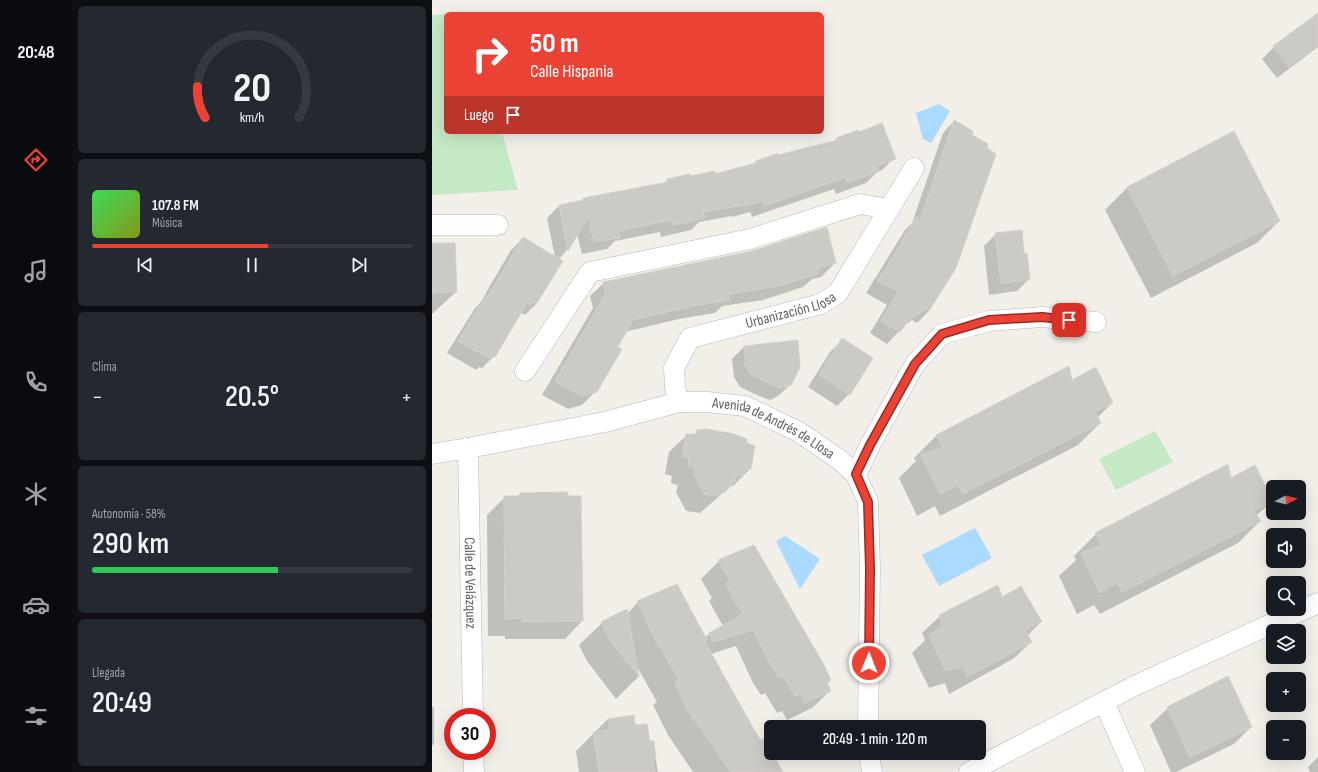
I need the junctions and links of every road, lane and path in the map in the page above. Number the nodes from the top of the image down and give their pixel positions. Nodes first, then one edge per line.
1 (914, 168) dead end
2 (889, 209) junction
3 (432, 225) edge
4 (498, 225) dead end
5 (1096, 322) dead end
6 (525, 371) dead end
7 (679, 402) junction
8 (468, 448) junction
9 (432, 454) edge
10 (856, 474) junction
11 (1318, 603) edge
12 (1104, 702) junction
13 (473, 708) edge
14 (868, 720) edge
15 (473, 760) edge
16 (870, 760) edge
17 (474, 772) edge
18 (872, 772) edge
19 (970, 772) edge
20 (1134, 772) edge

1 - 2 street, Urbanización Llosa
2 - 6 street
2 - 7 street, Urbanización Llosa
3 - 4 street
5 - 10 street
7 - 8 street, Avenida de Andrés de Llosa
7 - 10 street, Avenida de Andrés de Llosa
8 - 9 street, Avenida de Andrés de Llosa
8 - 13 street, Calle de Velázquez
10 - 14 street, Avenida de Andrés de Llosa
11 - 12 street
12 - 19 street
12 - 20 street
15 - 17 street
16 - 18 street

